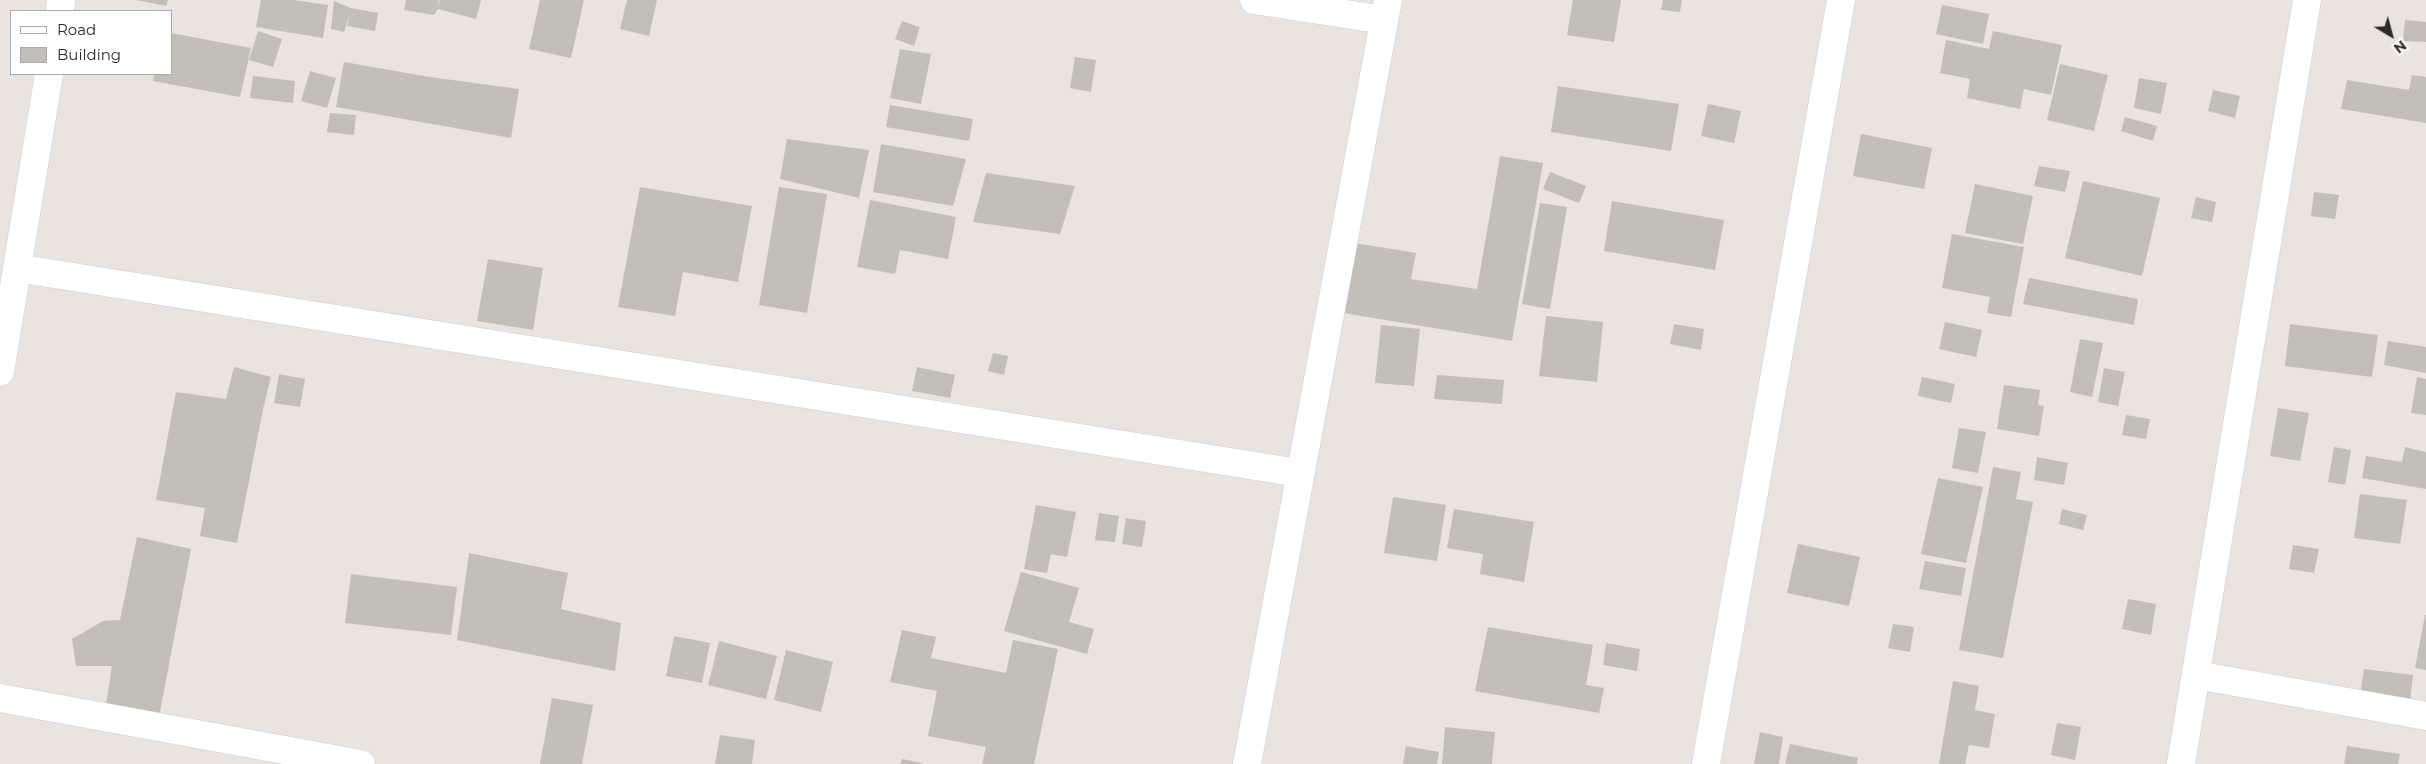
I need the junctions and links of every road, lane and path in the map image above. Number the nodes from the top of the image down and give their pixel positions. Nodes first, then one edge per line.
1 (1254, 0) edge
2 (1841, 0) edge
3 (2307, 0) edge
4 (1386, 10) edge
5 (49, 75) edge
6 (17, 268) junction
7 (0, 372) edge
8 (1299, 473) junction
9 (2196, 675) junction
10 (0, 698) edge
11 (2426, 716) edge
12 (361, 764) edge
13 (1246, 764) edge
14 (1706, 764) edge
15 (2181, 764) edge

1 - 4 street
2 - 14 street
3 - 9 street
4 - 8 street
5 - 6 street
6 - 7 street
6 - 8 street
8 - 13 street
9 - 11 street
9 - 15 street
10 - 12 street

